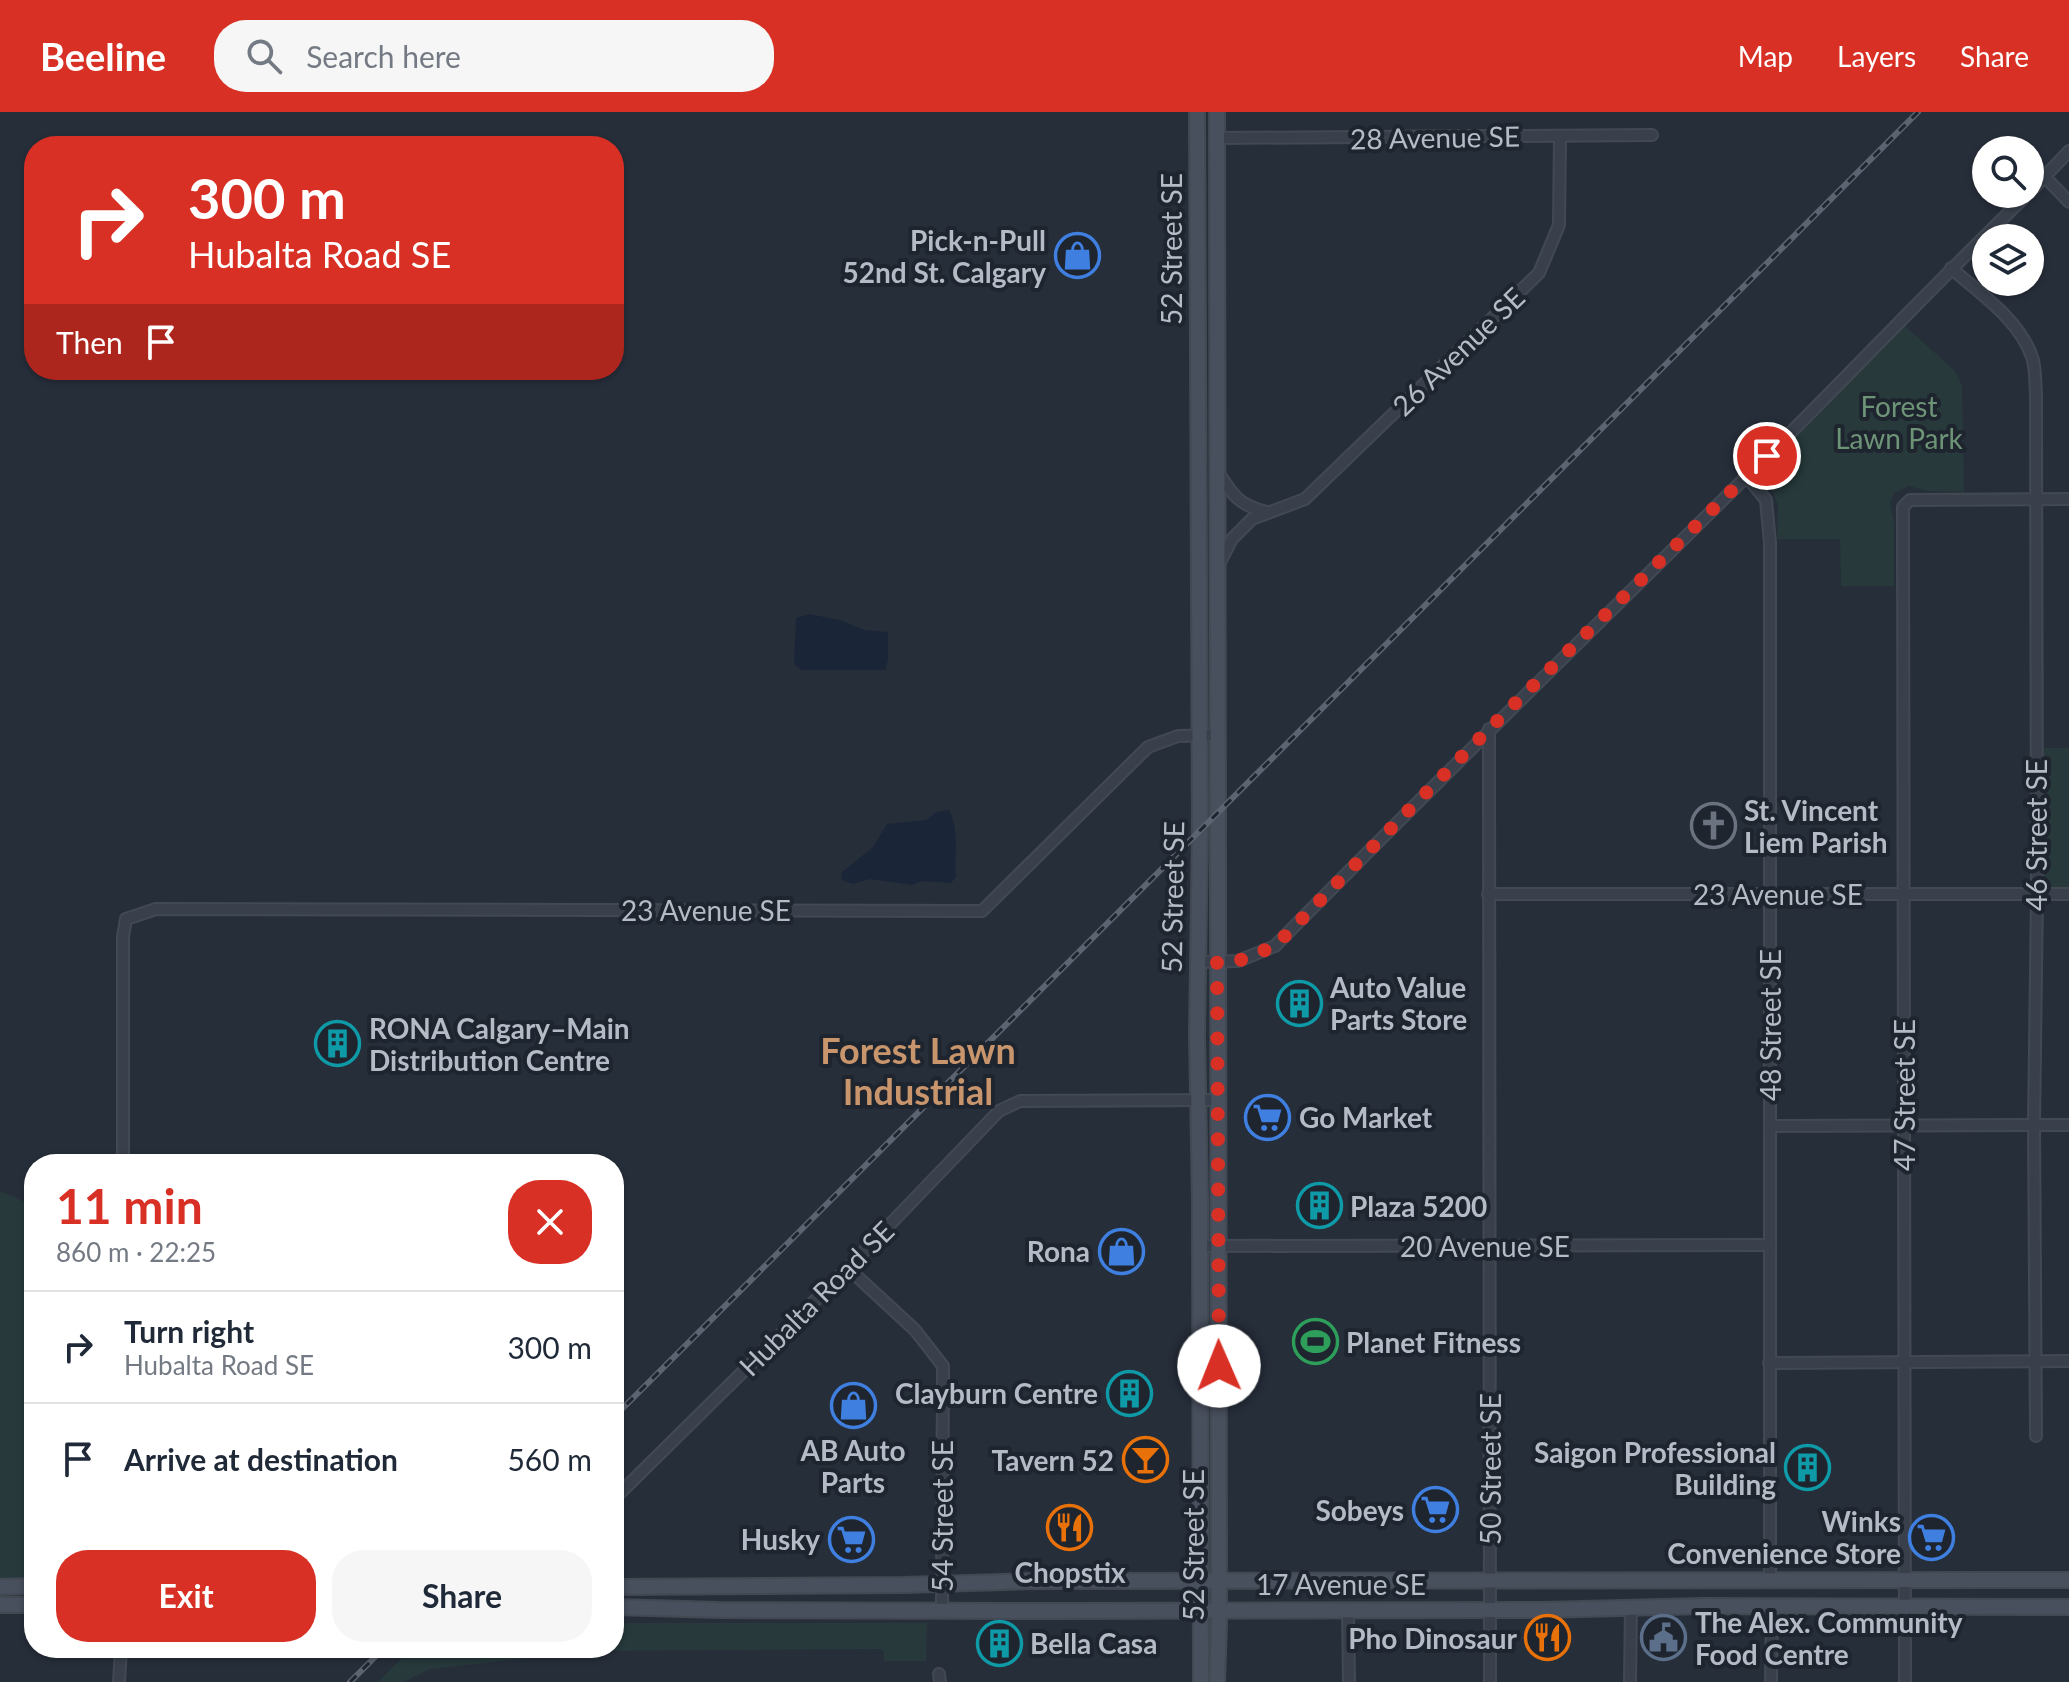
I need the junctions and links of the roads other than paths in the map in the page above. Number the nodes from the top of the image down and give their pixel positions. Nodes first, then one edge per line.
1 (1197, 112) edge
2 (1217, 112) edge
3 (1652, 135) dead end
4 (1560, 136) junction
5 (1217, 138) junction
6 (2069, 151) edge
7 (2045, 177) joint
8 (2069, 202) edge
9 (2013, 208) edge
10 (1951, 268) junction
11 (1218, 472) junction
12 (1747, 477) junction
13 (2037, 499) junction
14 (2069, 499) edge
15 (1267, 512) junction
16 (1218, 567) junction
17 (1489, 729) junction
18 (1218, 735) junction
19 (1198, 736) junction
20 (1488, 894) junction
21 (1770, 894) junction
22 (1903, 894) junction
23 (2037, 894) junction
24 (2069, 894) edge
25 (1198, 962) junction
26 (1217, 962) junction
27 (1197, 1100) junction
28 (1218, 1100) junction
29 (1905, 1125) junction
30 (2034, 1125) junction
31 (2069, 1125) edge
32 (1770, 1126) junction
33 (123, 1154) edge
34 (1769, 1245) junction
35 (1200, 1246) junction
36 (1218, 1246) junction
37 (1490, 1246) junction
38 (848, 1268) junction
39 (2037, 1361) junction
40 (2069, 1361) edge
41 (1905, 1362) junction
42 (1769, 1363) junction
43 (2036, 1436) dead end
44 (624, 1489) edge
45 (1906, 1580) junction
46 (2069, 1580) edge
47 (1200, 1581) junction
48 (1219, 1581) junction
49 (1770, 1581) junction
50 (1490, 1582) junction
51 (942, 1584) junction
52 (24, 1586) edge
53 (0, 1587) edge
54 (624, 1587) edge
55 (0, 1605) edge
56 (24, 1605) edge
57 (1631, 1606) junction
58 (1772, 1606) junction
59 (1906, 1606) junction
60 (624, 1607) edge
61 (2069, 1607) edge
62 (1200, 1610) junction
63 (1348, 1610) junction
64 (1490, 1610) junction
65 (942, 1611) junction
66 (1219, 1611) junction
67 (120, 1658) edge
68 (119, 1682) edge
69 (1201, 1682) edge
70 (1217, 1682) edge
71 (1349, 1682) edge
72 (1490, 1682) edge
73 (1630, 1682) edge
74 (1771, 1682) edge
75 (1905, 1682) edge

1 - 19 main road, 52 Street SE
2 - 5 main road, 52 Street SE
3 - 4 street, 28 Avenue SE
4 - 5 street, 28 Avenue SE
4 - 15 street, 26 Avenue SE
5 - 11 main road, 52 Street SE
6 - 7 street
7 - 8 street
9 - 10 street
10 - 12 street
10 - 13 street, 46 Street SE
11 - 15 street
11 - 16 main road, 52 Street SE
12 - 17 street
12 - 21 street, 48 Street SE
13 - 14 street
13 - 22 street, 47 Street SE
13 - 23 street, 46 Street SE
15 - 16 street, 26 Avenue SE
16 - 18 main road, 52 Street SE
17 - 20 street, 50 Street SE
17 - 26 street
18 - 19 street, 23 Avenue SE
18 - 26 main road, 52 Street SE
19 - 25 main road, 52 Street SE
19 - 33 street, 23 Avenue SE
20 - 21 street, 23 Avenue SE
20 - 37 street, 50 Street SE
21 - 22 street, 23 Avenue SE
21 - 32 street, 48 Street SE
22 - 23 street, 23 Avenue SE
22 - 29 street, 47 Street SE
23 - 24 street, 23 Avenue SE
23 - 30 street, 46 Street SE
25 - 26 street
25 - 27 main road, 52 Street SE
26 - 28 main road, 52 Street SE
27 - 28 street
27 - 35 main road, 52 Street SE
27 - 38 street, Hubalta Road SE
28 - 36 main road, 52 Street SE
29 - 30 street
29 - 32 street
29 - 41 street, 47 Street SE
30 - 31 street
30 - 39 street, 46 Street SE
32 - 34 street, 48 Street SE
34 - 37 street, 20 Avenue SE
34 - 42 street, 48 Street SE
35 - 36 street, 20 Avenue SE
35 - 47 main road, 52 Street SE
36 - 37 street, 20 Avenue SE
36 - 48 main road, 52 Street SE
37 - 50 street, 50 Street SE
38 - 44 street, Hubalta Road SE
38 - 51 street, 54 Street SE
39 - 40 street
39 - 41 street
39 - 43 street, 46 Street SE
41 - 42 street
41 - 45 street, 47 Street SE
42 - 49 street, 48 Street SE
45 - 46 main road, 17 Avenue SE
45 - 49 main road, 17 Avenue SE
45 - 59 street, 47 Street SE
47 - 48 main road, 17 Avenue SE
47 - 51 main road, 17 Avenue SE
47 - 62 main road, 52 Street SE
48 - 50 main road, 17 Avenue SE
48 - 66 main road, 52 Street SE
49 - 50 main road, 17 Avenue SE
50 - 64 street, 50 Street SE
51 - 54 main road, 17 Avenue SE
51 - 65 street, 54 Street SE
52 - 53 main road
55 - 56 main road
57 - 58 main road, 17 Avenue SE
57 - 64 main road, 17 Avenue SE
57 - 73 street
58 - 59 main road, 17 Avenue SE
58 - 74 street
59 - 61 main road, 17 Avenue SE
59 - 75 street, 47 Street SE
60 - 65 main road, 17 Avenue SE
62 - 65 main road, 17 Avenue SE
62 - 66 main road, 17 Avenue SE
62 - 69 main road, 52 Street SE
63 - 64 main road, 17 Avenue SE
63 - 66 main road, 17 Avenue SE
63 - 71 street
64 - 72 street, 50 Street SE
66 - 70 main road, 52 Street SE
67 - 68 street

